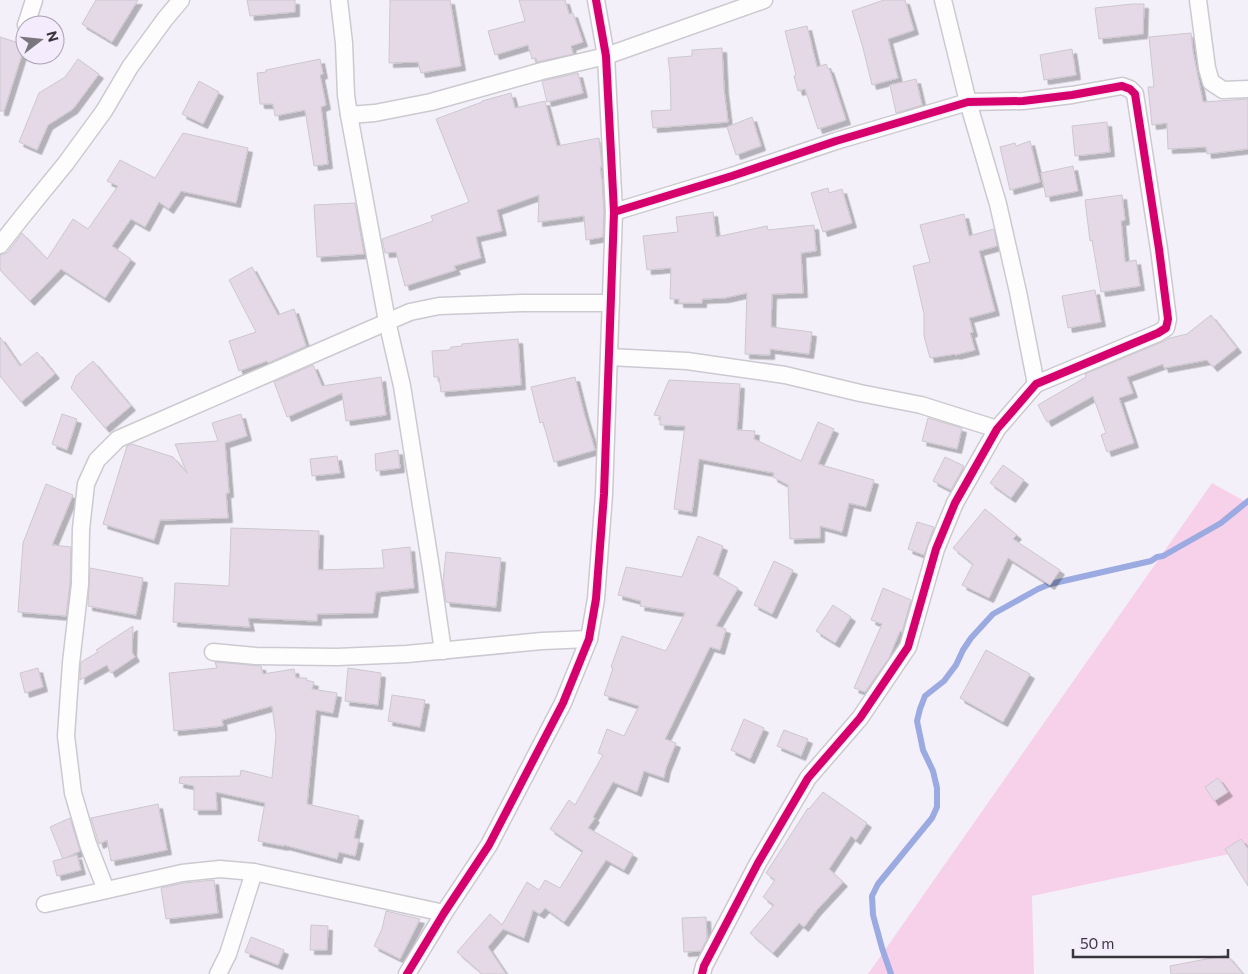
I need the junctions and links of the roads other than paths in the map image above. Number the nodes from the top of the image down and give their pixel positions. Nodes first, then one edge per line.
1 (34, 0) edge
2 (181, 0) edge
3 (339, 0) edge
4 (596, 0) edge
5 (764, 0) edge
6 (943, 0) edge
7 (1198, 0) edge
8 (29, 15) edge
9 (606, 56) junction
10 (1248, 89) edge
11 (968, 102) junction
12 (349, 115) junction
13 (614, 212) junction
14 (0, 245) edge
15 (611, 303) junction
16 (387, 321) junction
17 (609, 357) junction
18 (1036, 384) junction
19 (997, 430) junction
20 (589, 639) junction
21 (443, 651) junction
22 (213, 652) dead end
23 (254, 872) junction
24 (106, 890) junction
25 (46, 904) dead end
26 (444, 913) junction
27 (218, 974) edge
28 (408, 974) edge
29 (702, 974) edge

1 - 8 street
2 - 14 street
3 - 12 street
4 - 9 street
5 - 9 street
6 - 11 street
7 - 10 street
9 - 12 street
9 - 13 street
11 - 13 street
11 - 18 street
11 - 18 street
12 - 16 street
13 - 15 street
15 - 16 street
15 - 17 street
16 - 21 street
16 - 24 street
17 - 19 street
17 - 20 street
18 - 19 street
19 - 29 street
20 - 21 street
20 - 26 street
21 - 22 street
23 - 24 street
23 - 26 street
23 - 27 street
24 - 25 street
26 - 28 street

